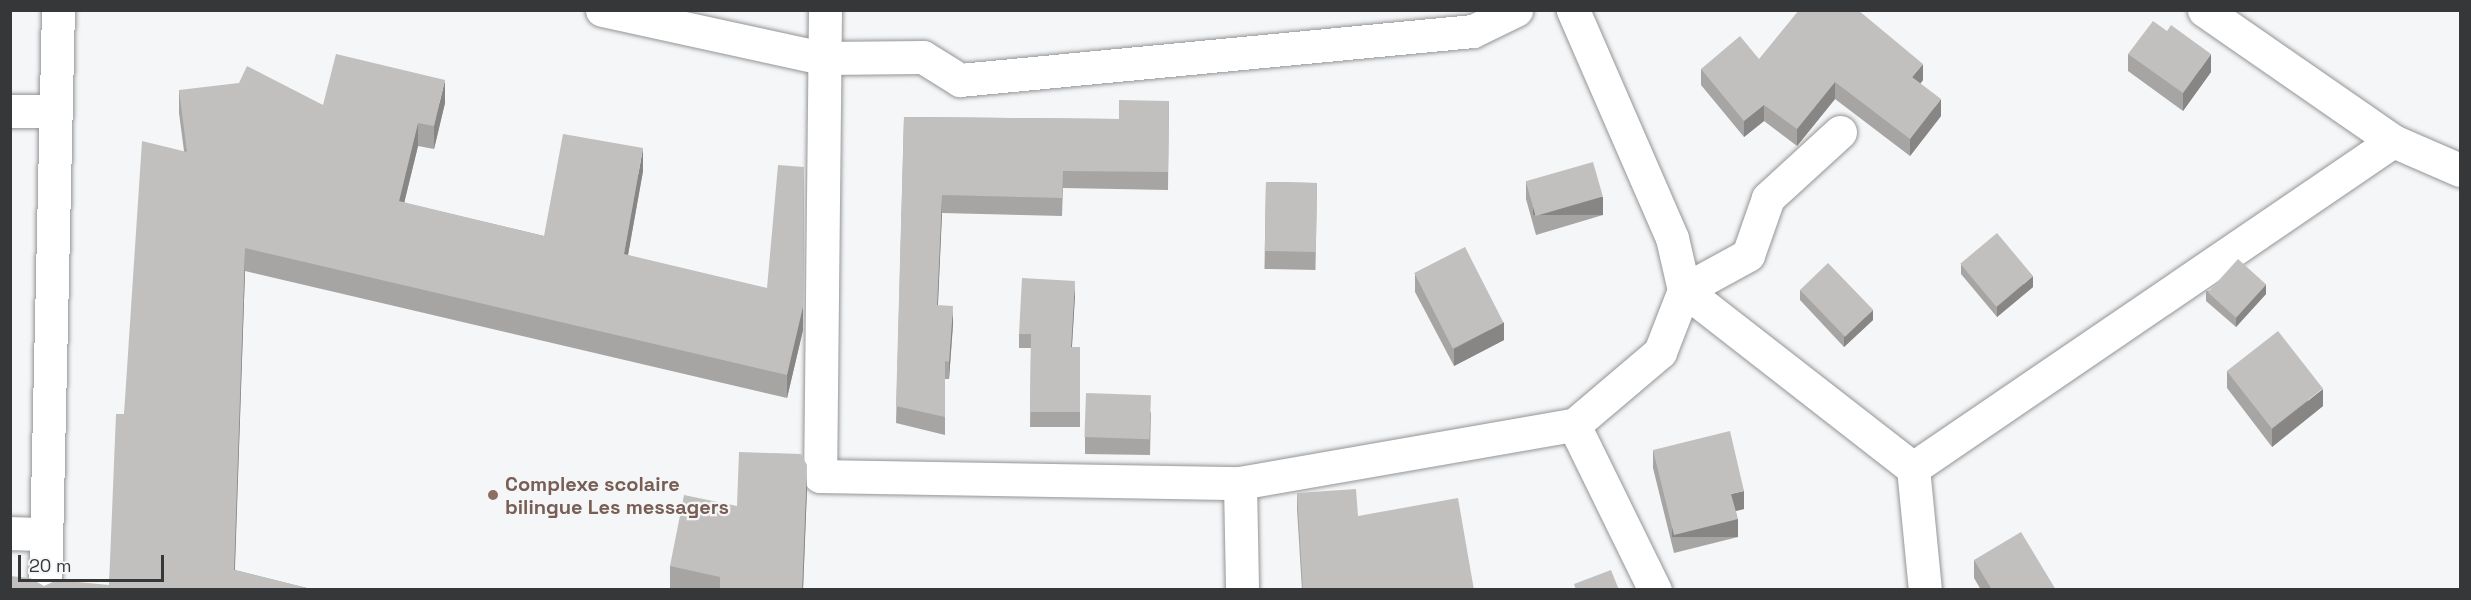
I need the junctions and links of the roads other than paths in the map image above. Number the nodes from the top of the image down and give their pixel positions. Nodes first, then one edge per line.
1 (58, 10) edge
2 (602, 10) edge
3 (825, 10) edge
4 (1516, 10) edge
5 (1573, 10) edge
6 (2204, 10) edge
7 (823, 58) junction
8 (10, 111) edge
9 (53, 111) junction
10 (1840, 132) dead end
11 (2393, 141) junction
12 (2460, 170) edge
13 (1684, 291) junction
14 (1574, 425) junction
15 (1913, 468) junction
16 (1240, 483) junction
17 (10, 533) edge
18 (45, 534) junction
19 (45, 590) edge
20 (1242, 590) edge
21 (1655, 590) edge
22 (1925, 590) edge

1 - 9 street
2 - 7 street
3 - 7 street
4 - 7 street
5 - 13 street
6 - 11 street
7 - 16 street
8 - 9 street
9 - 18 street
10 - 13 street
11 - 12 street
11 - 15 street
13 - 14 street
13 - 15 street
14 - 16 street
14 - 21 street
15 - 22 street
16 - 20 street
17 - 18 street
18 - 19 street

